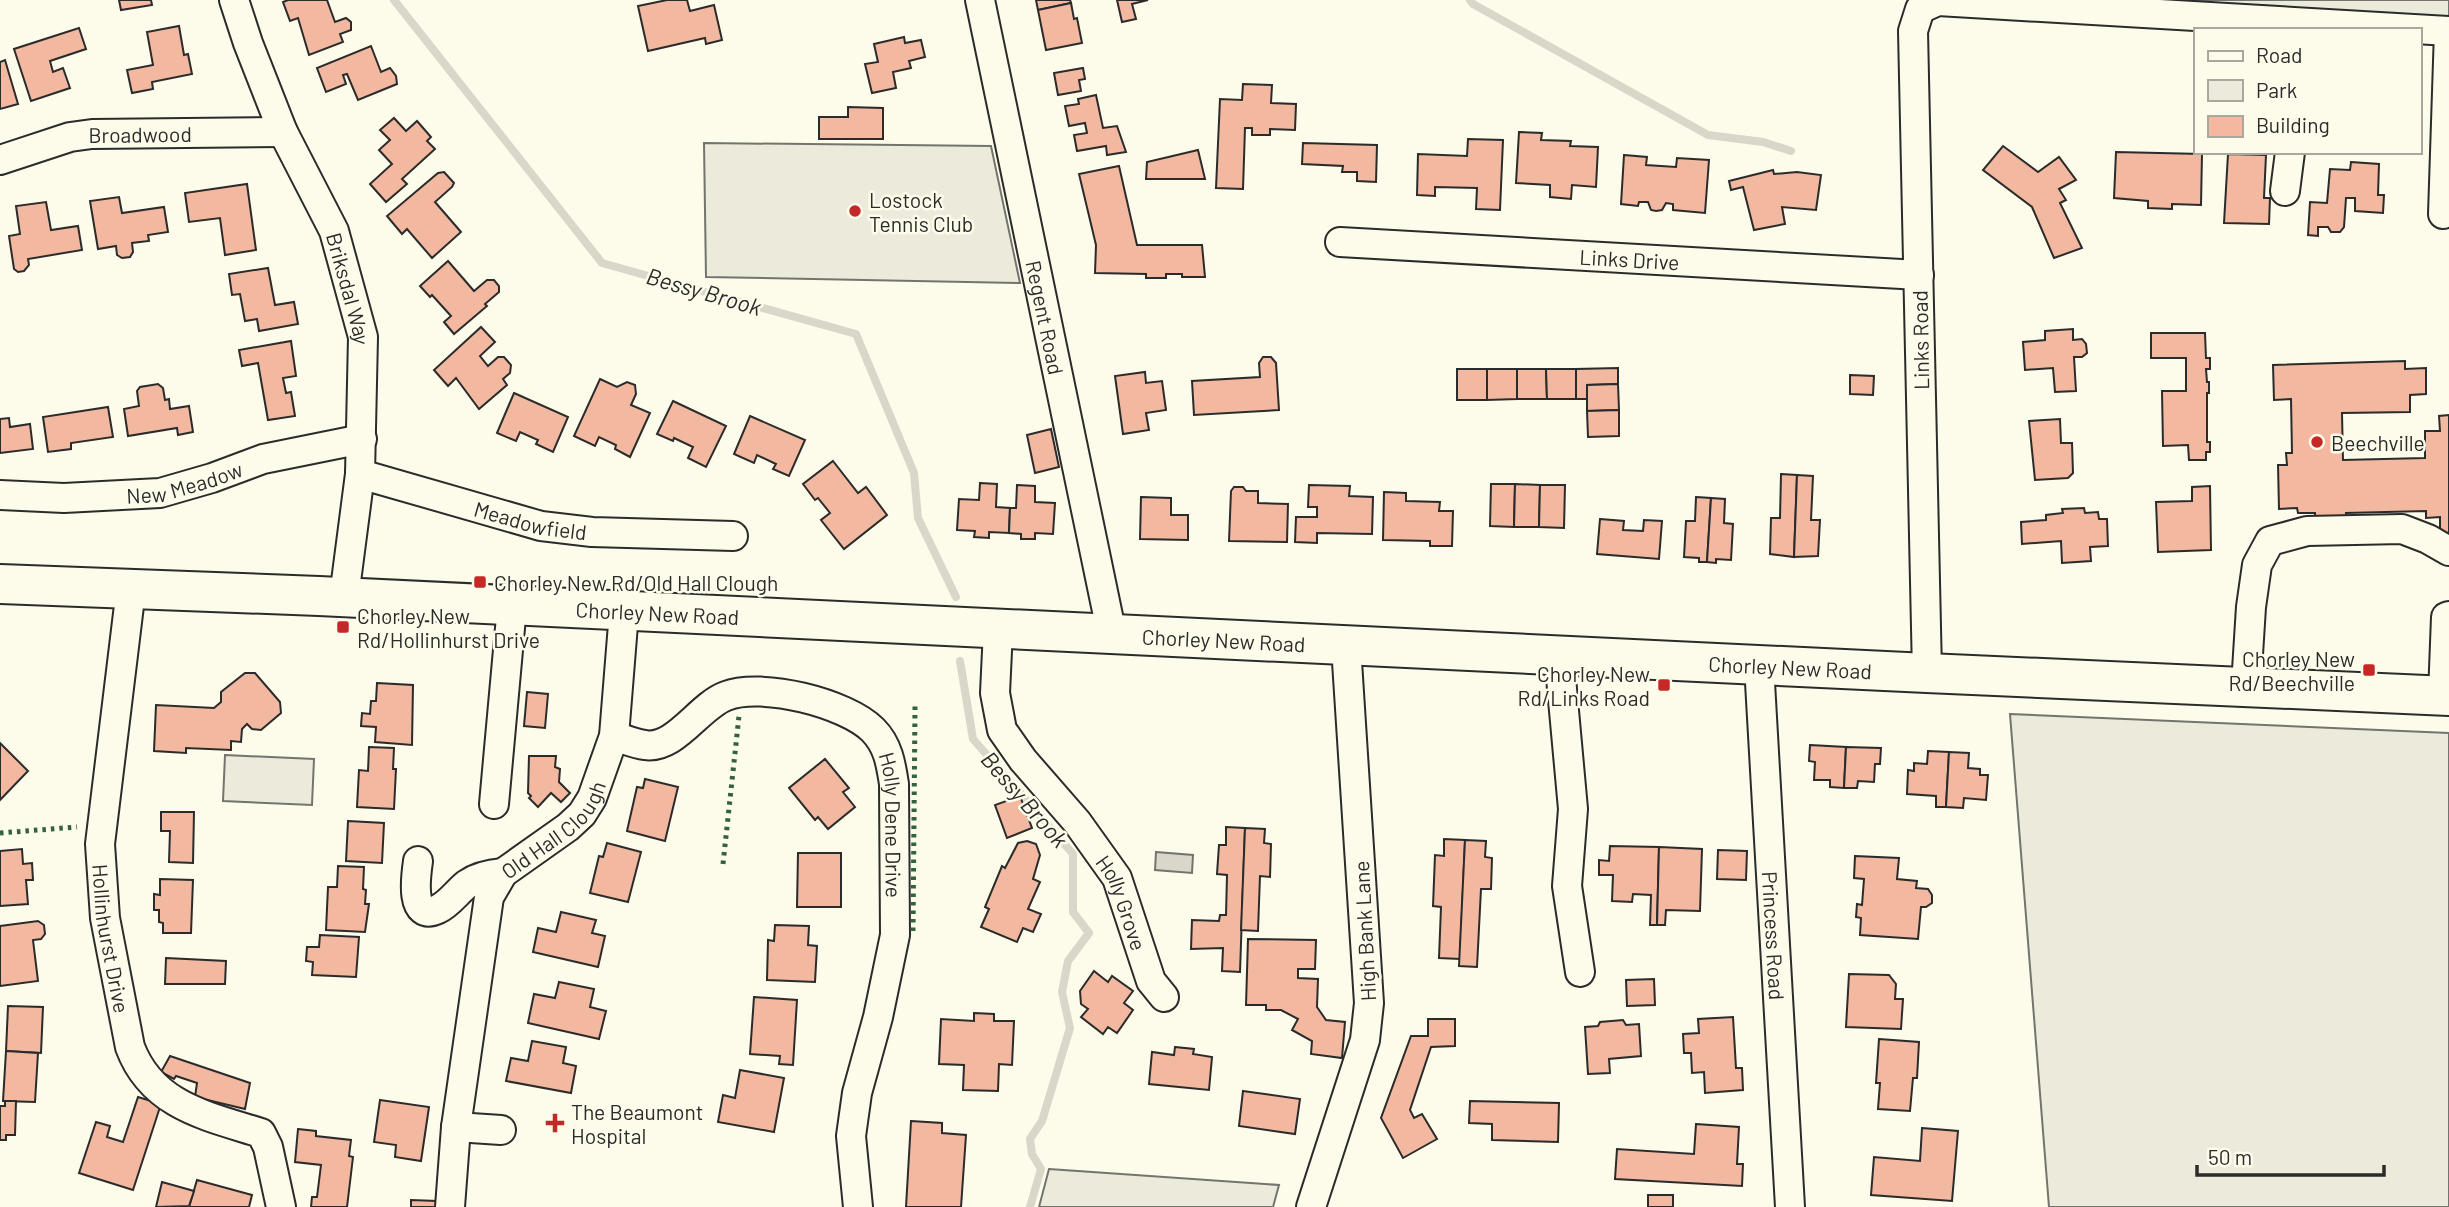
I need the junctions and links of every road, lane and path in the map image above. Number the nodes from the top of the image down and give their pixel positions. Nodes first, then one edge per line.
1 (234, 0) edge
2 (980, 0) edge
3 (1924, 5) edge
4 (2292, 26) edge
5 (2330, 27) edge
6 (2360, 28) edge
7 (2421, 30) edge
8 (2449, 31) edge
9 (283, 132) junction
10 (2290, 154) edge
11 (0, 160) edge
12 (2285, 191) dead end
13 (2443, 215) dead end
14 (1340, 242) dead end
15 (1919, 275) junction
16 (362, 439) junction
17 (360, 474) junction
18 (0, 495) edge
19 (715, 527) dead end
20 (2449, 551) edge
21 (0, 584) edge
22 (131, 589) junction
23 (344, 597) junction
24 (512, 606) junction
25 (624, 612) junction
26 (2449, 616) edge
27 (998, 629) junction
28 (1112, 635) junction
29 (1346, 646) junction
30 (1559, 656) junction
31 (1759, 665) junction
32 (1927, 673) junction
33 (2246, 686) junction
34 (2446, 696) edge
35 (614, 736) junction
36 (494, 804) dead end
37 (418, 862) dead end
38 (503, 873) junction
39 (1580, 972) dead end
40 (1167, 1001) dead end
41 (456, 1127) junction
42 (500, 1130) dead end
43 (281, 1207) edge
44 (450, 1207) edge
45 (858, 1207) edge
46 (1311, 1207) edge
47 (1790, 1207) edge

1 - 9 street, Briksdal Way
2 - 28 street, Regent Road
3 - 4 street
3 - 15 street, Links Road
4 - 5 street
5 - 6 street
7 - 8 street
8 - 13 street
9 - 11 street, Broadwood
9 - 16 street, Briksdal Way
10 - 12 street
14 - 15 street, Links Drive
15 - 32 street, Links Road
16 - 17 street, Briksdal Way
16 - 18 street, New Meadow
17 - 19 street, Meadowfield
17 - 23 street, Briksdal Way
20 - 33 street
21 - 22 highway, Chorley New Road
22 - 23 highway, Chorley New Road
22 - 43 street, Hollinhurst Drive
23 - 24 highway, Chorley New Road
24 - 25 highway, Chorley New Road
24 - 36 street
25 - 27 highway, Chorley New Road
25 - 35 street, Old Hall Clough
26 - 34 street
27 - 28 highway, Chorley New Road
27 - 40 street, Holly Grove
28 - 29 highway, Chorley New Road
29 - 30 highway, Chorley New Road
29 - 46 street, High Bank Lane
30 - 31 highway, Chorley New Road
30 - 39 street
31 - 32 highway, Chorley New Road
31 - 47 street, Princess Road
32 - 33 highway, Chorley New Road
33 - 34 highway, Chorley New Road
35 - 38 street, Old Hall Clough
35 - 45 street, Holly Dene Drive
37 - 38 street
38 - 41 street, Old Hall Clough
41 - 42 street
41 - 44 street, Old Hall Clough

